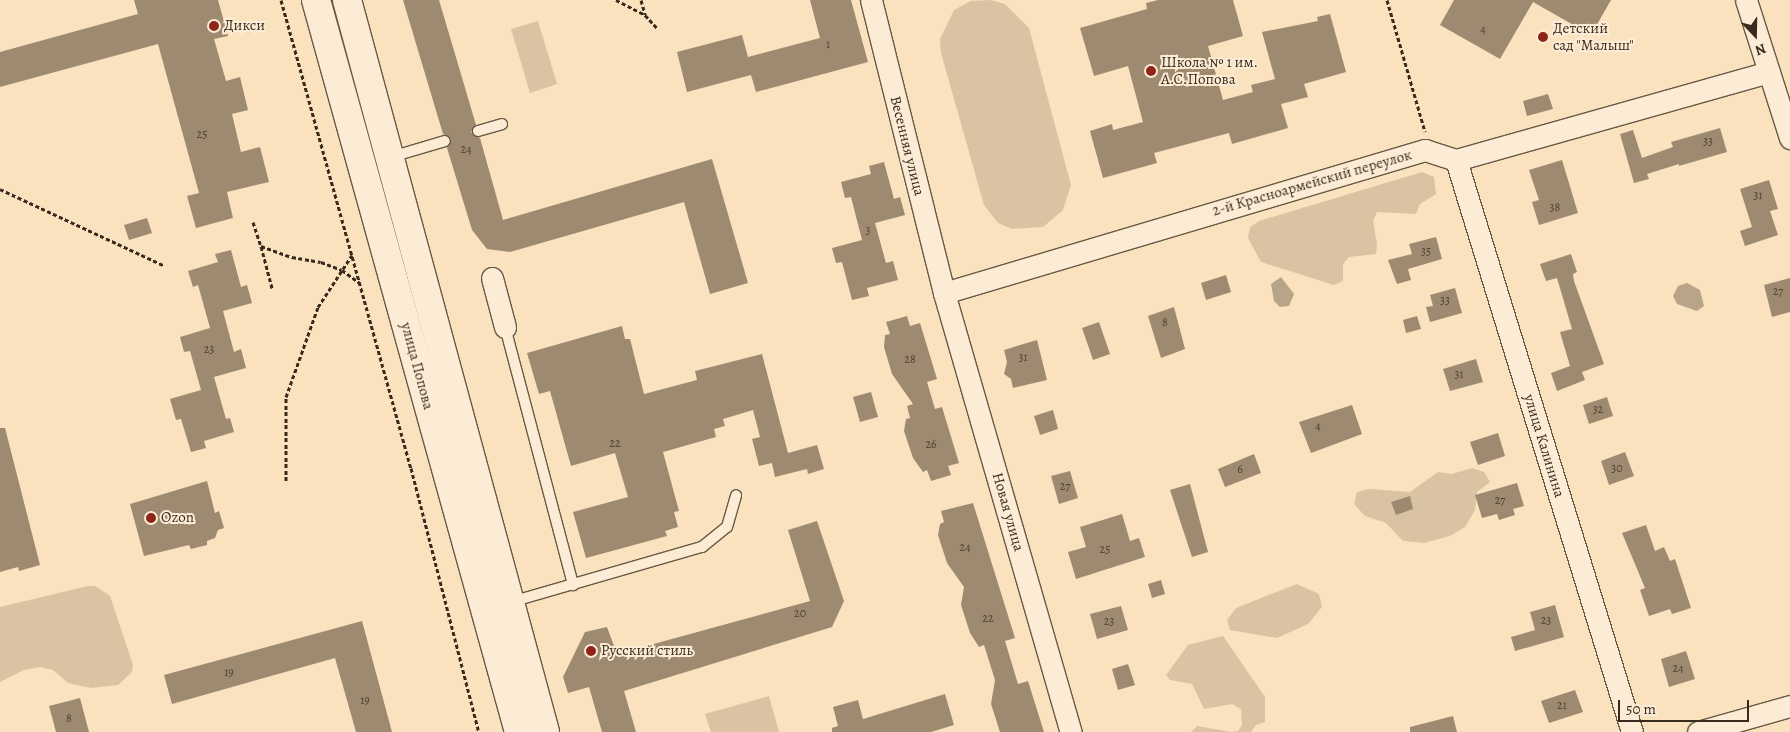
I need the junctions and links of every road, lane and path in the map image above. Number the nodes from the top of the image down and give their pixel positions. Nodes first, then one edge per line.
1 (281, 0) edge
2 (316, 0) edge
3 (347, 0) edge
4 (616, 0) edge
5 (641, 0) edge
6 (871, 0) edge
7 (1387, 0) edge
8 (1746, 0) edge
9 (645, 15) junction
10 (657, 28) dead end
11 (1769, 72) junction
12 (502, 124) dead end
13 (478, 131) dead end
14 (1790, 138) edge
15 (445, 141) dead end
16 (1431, 152) junction
17 (390, 158) junction
18 (1456, 160) junction
19 (0, 189) edge
20 (253, 222) dead end
21 (261, 246) junction
22 (352, 255) junction
23 (163, 266) dead end
24 (342, 270) junction
25 (492, 278) dead end
26 (360, 284) junction
27 (272, 288) dead end
28 (944, 293) junction
29 (505, 327) joint
30 (286, 481) dead end
31 (736, 495) dead end
32 (573, 585) junction
33 (510, 602) junction
34 (1790, 706) edge
35 (479, 732) edge
36 (519, 732) edge
37 (545, 732) edge
38 (1071, 732) edge
39 (1632, 732) edge
40 (1698, 732) edge

1 - 22 path
2 - 36 main road, улица Попова
3 - 17 main road, улица Попова
4 - 9 path
5 - 9 path
6 - 28 street, Весенняя улица
7 - 16 path
8 - 11 street
9 - 10 path
11 - 14 street
11 - 18 street
12 - 13 lane
15 - 17 lane
16 - 18 street, 2-й Красноармейский переулок
16 - 28 street, 2-й Красноармейский переулок
17 - 33 main road, улица Попова
18 - 39 street, улица Калинина
19 - 23 path
20 - 21 path
21 - 24 path
21 - 27 path
22 - 24 path
22 - 26 path
24 - 26 path
24 - 30 path
25 - 29 street
26 - 35 path
28 - 38 street, Новая улица
29 - 32 lane
31 - 32 lane
32 - 33 lane
33 - 37 main road, улица Попова
34 - 40 street

